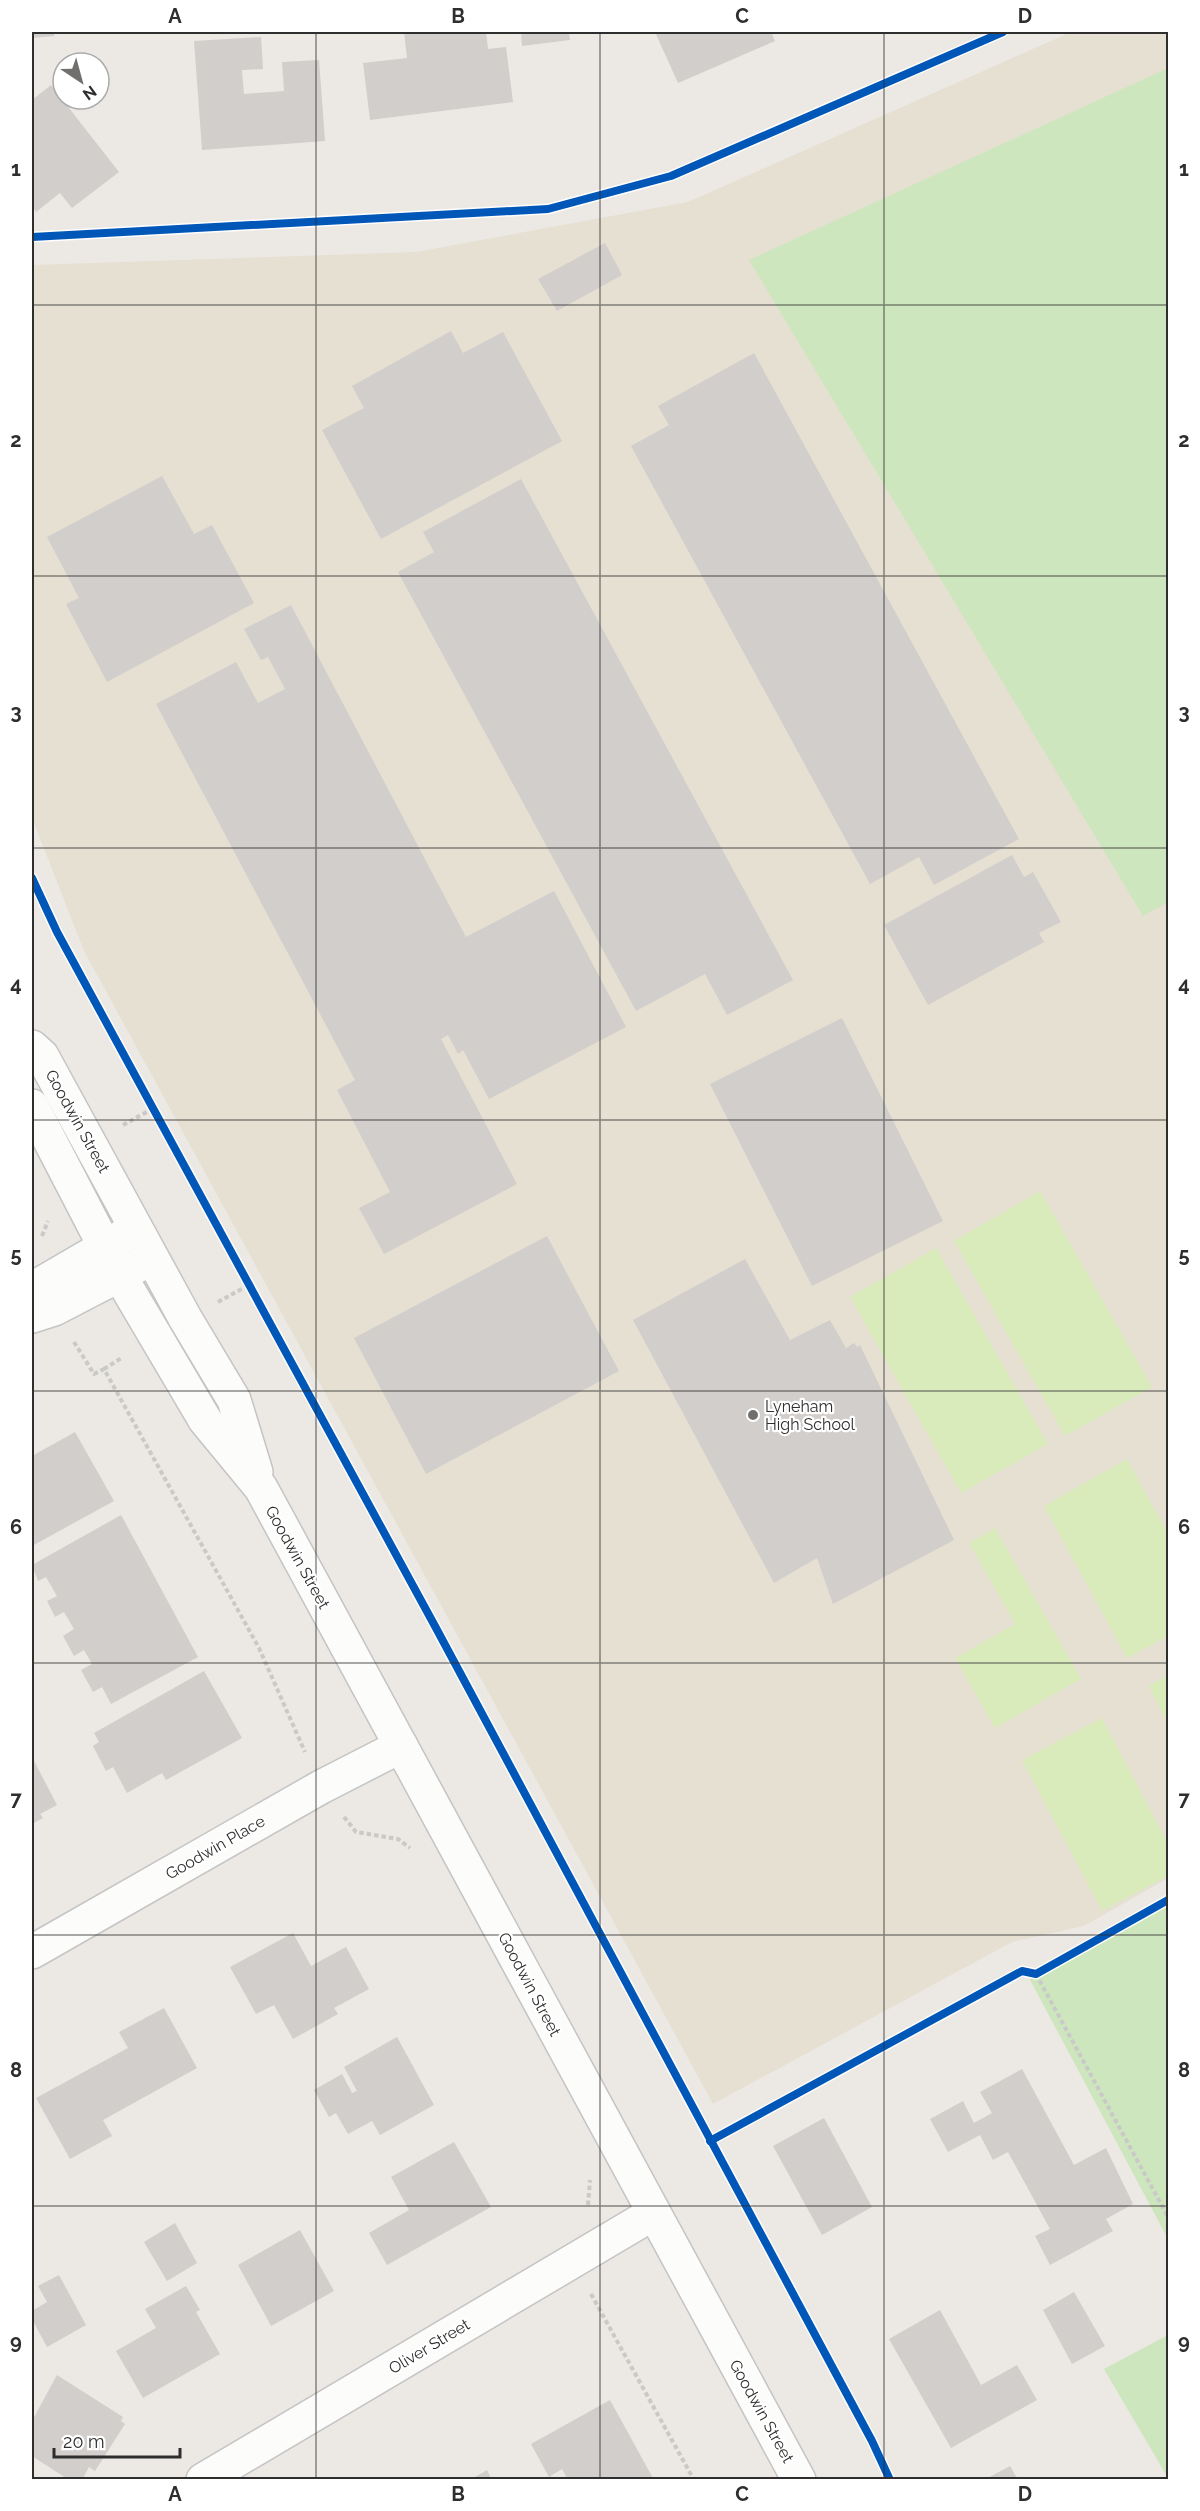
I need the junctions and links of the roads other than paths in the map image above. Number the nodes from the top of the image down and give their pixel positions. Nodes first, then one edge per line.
1 (32, 1047) edge
2 (32, 1106) edge
3 (137, 1229) junction
4 (105, 1246) junction
5 (152, 1258) junction
6 (120, 1276) junction
7 (39, 1305) edge
8 (261, 1488) junction
9 (401, 1746) junction
10 (32, 1952) edge
11 (654, 2213) junction
12 (203, 2480) edge
13 (799, 2480) edge

1 - 3 street, Goodwin Street
2 - 4 street, Goodwin Street
3 - 4 street
3 - 5 street, Goodwin Street
4 - 6 street, Goodwin Street
4 - 7 street
5 - 6 street
5 - 8 street, Goodwin Street
6 - 7 street
6 - 8 street, Goodwin Street
8 - 9 street, Goodwin Street
9 - 10 street, Goodwin Place
9 - 11 street, Goodwin Street
11 - 12 street, Oliver Street
11 - 13 street, Goodwin Street

